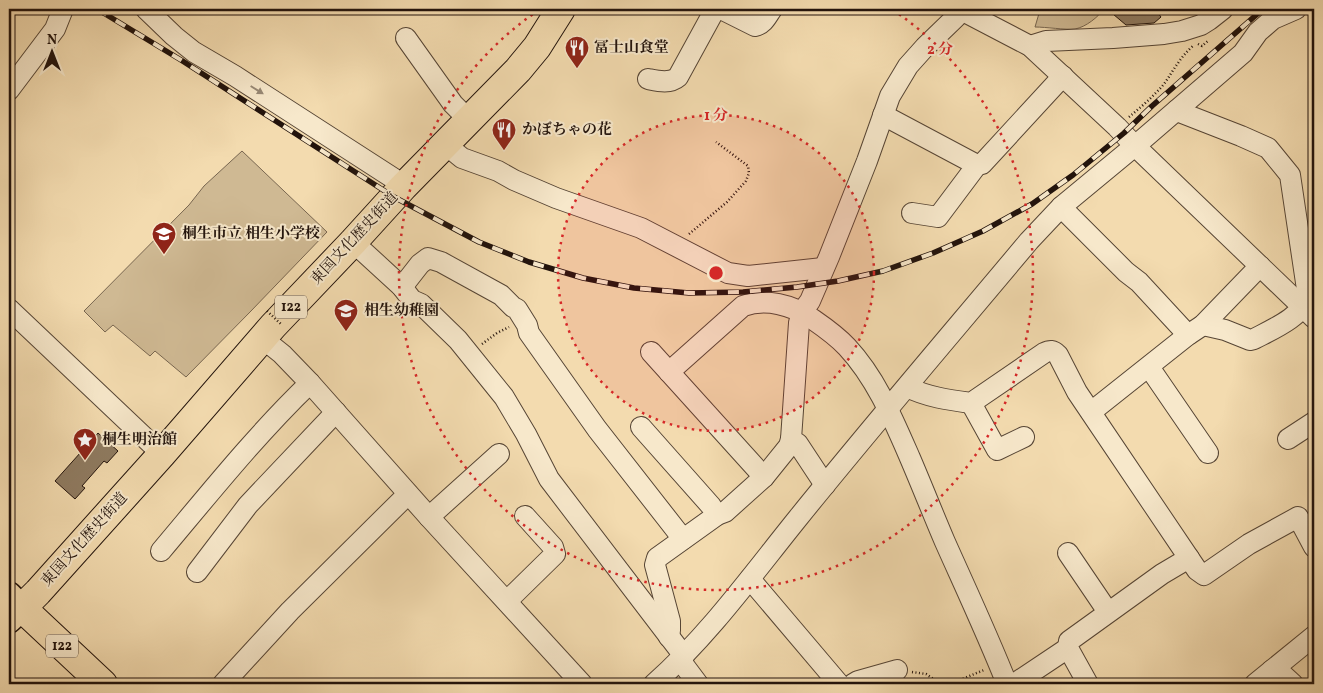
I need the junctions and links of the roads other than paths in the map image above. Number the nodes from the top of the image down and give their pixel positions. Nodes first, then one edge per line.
1 (63, 9) edge
2 (146, 9) edge
3 (561, 9) edge
4 (720, 9) edge
5 (772, 9) edge
6 (1223, 9) edge
7 (1296, 9) edge
8 (960, 10) edge
9 (406, 38) dead end
10 (1030, 46) junction
11 (1063, 76) junction
12 (648, 79) dead end
13 (9, 90) edge
14 (1177, 110) junction
15 (883, 115) junction
16 (469, 120) junction
17 (445, 144) junction
18 (1134, 146) junction
19 (977, 165) junction
20 (404, 187) junction
21 (1061, 207) junction
22 (912, 213) dead end
23 (353, 242) junction
24 (1260, 266) junction
25 (823, 268) junction
26 (407, 294) junction
27 (9, 309) edge
28 (794, 309) junction
29 (1309, 313) edge
30 (1195, 330) junction
31 (272, 332) junction
32 (651, 352) dead end
33 (1149, 367) junction
34 (669, 372) junction
35 (310, 383) junction
36 (906, 387) junction
37 (971, 403) junction
38 (888, 410) junction
39 (336, 412) junction
40 (1091, 412) junction
41 (1314, 422) edge
42 (641, 427) dead end
43 (1024, 437) dead end
44 (1288, 439) dead end
45 (792, 440) junction
46 (1208, 453) dead end
47 (162, 454) junction
48 (499, 454) dead end
49 (764, 477) junction
50 (825, 485) junction
51 (408, 494) junction
52 (717, 515) junction
53 (525, 516) dead end
54 (429, 517) junction
55 (684, 539) junction
56 (1314, 547) edge
57 (161, 551) dead end
58 (1068, 553) dead end
59 (1189, 558) junction
60 (197, 572) dead end
61 (750, 579) junction
62 (507, 601) junction
63 (13, 608) edge
64 (1108, 612) junction
65 (1314, 636) edge
66 (669, 637) junction
67 (1068, 648) junction
68 (682, 658) junction
69 (897, 670) road end
70 (1272, 670) junction
71 (100, 683) edge
72 (223, 684) edge
73 (582, 684) edge
74 (654, 684) edge
75 (698, 684) edge
76 (839, 684) edge
77 (853, 684) edge
78 (1007, 684) edge
79 (1014, 684) edge
80 (1088, 684) edge
81 (1256, 684) edge
82 (1293, 684) edge

1 - 13 street
2 -> 20 street
3 - 16 highway, 東国文化歴史街道 / 122
4 - 5 street
4 - 12 street
6 - 10 street
7 - 14 street
8 - 10 street
8 - 15 street
9 - 16 street
10 - 11 street
11 - 18 street
11 - 19 street
14 - 18 street
14 - 29 street
15 - 19 street
15 - 25 street
16 - 17 highway, 東国文化歴史街道 / 122
17 - 20 highway, 東国文化歴史街道 / 122
17 - 25 street
18 - 21 street
18 - 24 street
19 - 22 street
20 - 23 highway, 東国文化歴史街道 / 122
21 - 30 street
21 - 36 street
23 - 26 street
23 - 31 highway, 東国文化歴史街道 / 122
24 - 29 street
24 - 30 street
25 - 28 street
26 - 55 street
26 - 66 street
27 - 47 street
28 - 34 street
28 - 38 street
28 - 45 street
29 - 30 street
30 - 33 street
31 - 35 street
31 - 47 highway, 東国文化歴史街道 / 122
32 - 34 street
33 - 40 street
33 - 46 street
34 - 49 street
35 - 39 street
35 - 57 street
36 - 37 street
36 - 38 street
37 - 40 street
37 - 43 street
38 - 50 street
38 - 78 street
39 - 51 street
39 - 60 street
40 - 59 street
41 - 44 street
42 - 52 street
45 - 49 street
45 - 50 street
47 - 63 highway, 東国文化歴史街道 / 122
48 - 54 street
49 - 52 street
50 - 61 street
51 - 54 street
51 - 72 street
52 - 55 street
53 - 62 street
54 - 62 street
55 - 66 street
56 - 59 street
58 - 64 street
59 - 64 street
61 - 68 street
61 - 76 street
62 - 73 street
63 - 71 highway, 東国文化歴史街道 / 122
64 - 67 street
65 - 70 street
66 - 68 street
67 - 79 street
67 - 80 street
68 - 74 street
68 - 75 street
69 - 77 street
70 - 81 street
70 - 82 street

